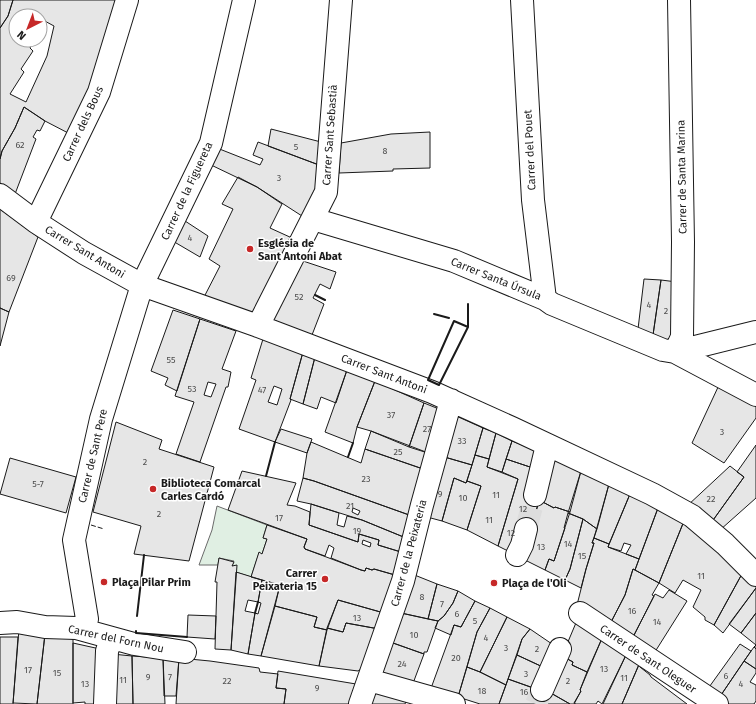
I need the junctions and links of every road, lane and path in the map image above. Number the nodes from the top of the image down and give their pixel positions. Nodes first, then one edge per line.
1 (127, 0) edge
2 (244, 0) edge
3 (341, 0) edge
4 (522, 0) edge
5 (679, 0) edge
6 (0, 195) edge
7 (313, 219) junction
8 (36, 222) junction
9 (142, 285) junction
10 (545, 299) junction
11 (258, 326) junction
12 (756, 332) edge
13 (675, 352) junction
14 (756, 395) edge
15 (452, 400) junction
16 (547, 445) junction
17 (535, 495) tunnel mouth
18 (526, 529) tunnel mouth
19 (517, 556) dead end
20 (756, 575) edge
21 (580, 613) dead end
22 (0, 623) edge
23 (84, 630) junction
24 (111, 639) junction
25 (560, 649) dead end
26 (185, 652) dead end
27 (369, 680) junction
28 (542, 690) tunnel mouth
29 (104, 704) edge
30 (360, 704) edge
31 (454, 704) edge
32 (717, 704) edge

1 - 8 street, Carrer dels Bous
2 - 9 street, Carrer de la Figuereta
3 - 7 street, Carrer Sant Sebastià
4 - 10 street, Carrer del Pouet
5 - 13 street, Carrer de Santa Marina
6 - 8 street, Carrer Sant Antoni
7 - 10 street, Carrer Santa Úrsula
7 - 11 street, Carrer Sant Sebastià
8 - 9 street, Carrer Sant Antoni
9 - 11 street, Carrer Sant Antoni
9 - 23 street, Carrer de Sant Pere
10 - 13 street, Carrer Santa Úrsula
11 - 15 street, Carrer Sant Antoni
12 - 13 street
13 - 14 street
15 - 16 street, Carrer Sant Antoni
15 - 27 street, Carrer de la Peixateria
16 - 17 street
16 - 20 street, Carrer Sant Antoni
18 - 19 street
21 - 32 street, Carrer de Sant Oleguer
22 - 23 street, Carrer del Forn Nou
23 - 24 street, Carrer del Forn Nou
24 - 26 street, Carrer del Forn Nou
24 - 29 street
25 - 28 street
27 - 30 street, Carrer de la Peixateria
27 - 31 street

